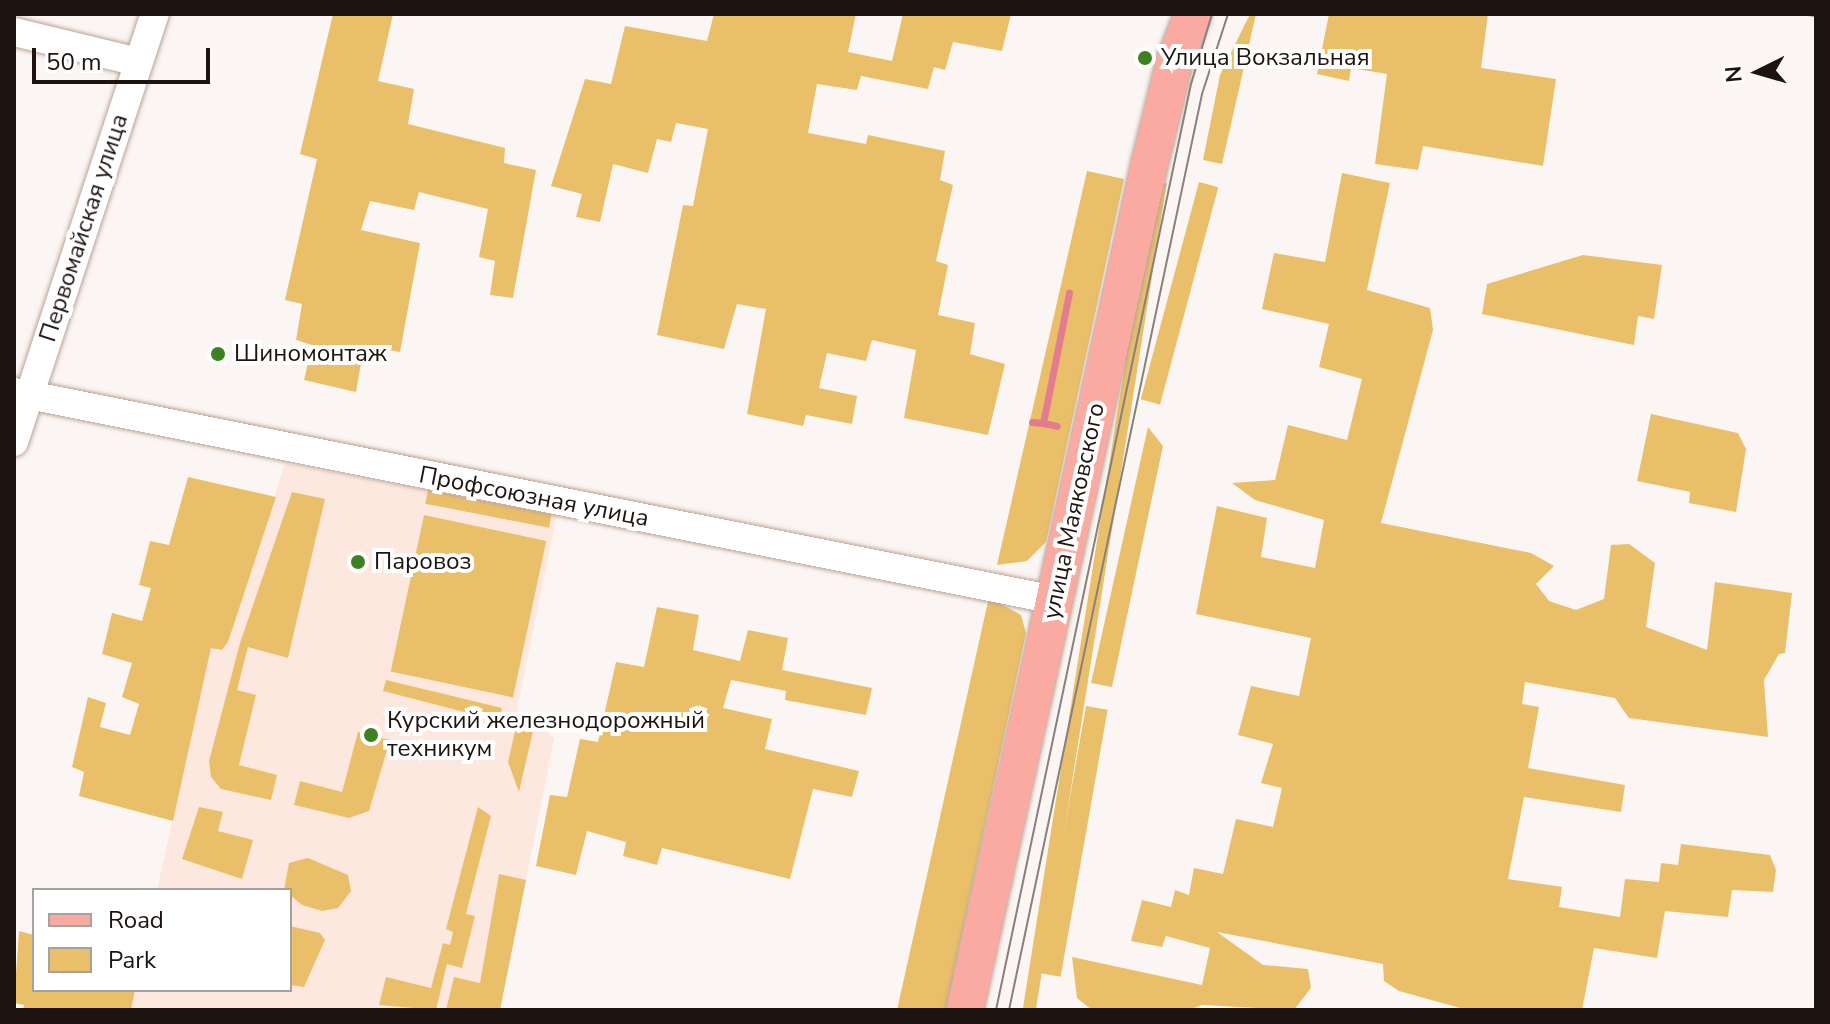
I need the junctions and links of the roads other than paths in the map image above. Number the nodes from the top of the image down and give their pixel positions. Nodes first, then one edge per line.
1 (155, 14) edge
2 (1193, 14) edge
3 (14, 32) edge
4 (138, 62) junction
5 (22, 394) edge
6 (14, 442) edge
7 (1055, 600) junction
8 (965, 1010) edge

1 - 4 street, Первомайская улица
2 - 7 main road, улица Маяковского
3 - 4 street
4 - 5 street, Первомайская улица
5 - 6 street, Первомайская улица
5 - 7 street, Профсоюзная улица
7 - 8 main road, улица Маяковского

